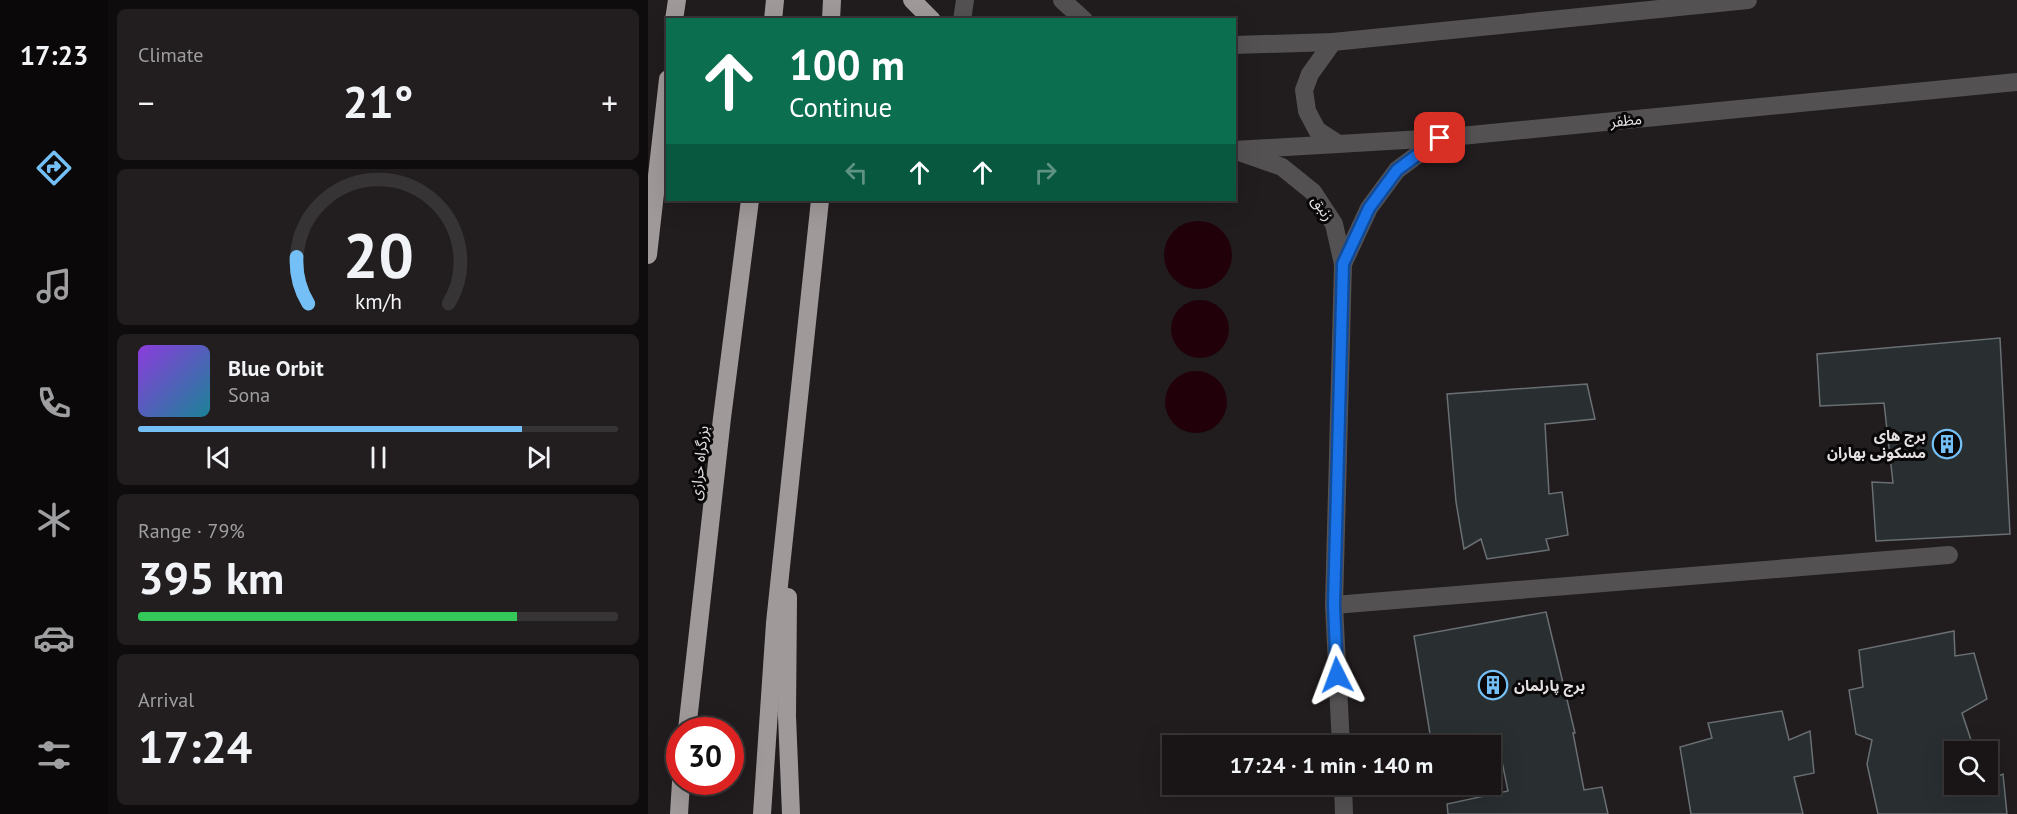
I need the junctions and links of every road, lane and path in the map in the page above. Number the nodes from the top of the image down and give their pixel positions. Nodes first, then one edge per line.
1 (677, 0) edge
2 (775, 0) edge
3 (832, 0) edge
4 (912, 0) edge
5 (965, 0) edge
6 (1062, 0) edge
7 (1748, 0) edge
8 (674, 18) edge
9 (773, 18) edge
10 (831, 18) edge
11 (930, 18) edge
12 (962, 18) edge
13 (1082, 18) edge
14 (1333, 42) junction
15 (1236, 45) edge
16 (2017, 82) edge
17 (666, 97) edge
18 (1440, 138) junction
19 (1337, 143) junction
20 (1236, 150) edge
21 (1236, 151) edge
22 (750, 201) edge
23 (820, 201) edge
24 (648, 255) edge
25 (1343, 264) junction
26 (788, 489) junction
27 (1949, 555) dead end
28 (1334, 605) junction
29 (688, 717) edge
30 (1340, 735) edge
31 (680, 795) edge
32 (682, 795) edge
33 (1343, 795) edge
34 (679, 814) edge
35 (684, 814) edge
36 (762, 814) edge
37 (791, 814) edge
38 (1344, 814) edge

1 - 8 highway
2 - 9 highway
3 - 10 highway
4 - 11 highway
5 - 12 street
6 - 13 street
7 - 14 street
14 - 15 street
14 - 19 street
16 - 18 street, مظفر
17 - 24 highway
18 - 19 street, مظفر
18 - 25 street
19 - 20 street, مظفر
21 - 25 street, زنبق
22 - 29 highway, بزرگراه خرازی
23 - 26 highway
25 - 28 street, زنبق
26 - 36 highway
26 - 37 highway
27 - 28 street
28 - 30 street, زنبق
31 - 34 highway
32 - 35 highway
33 - 38 street

